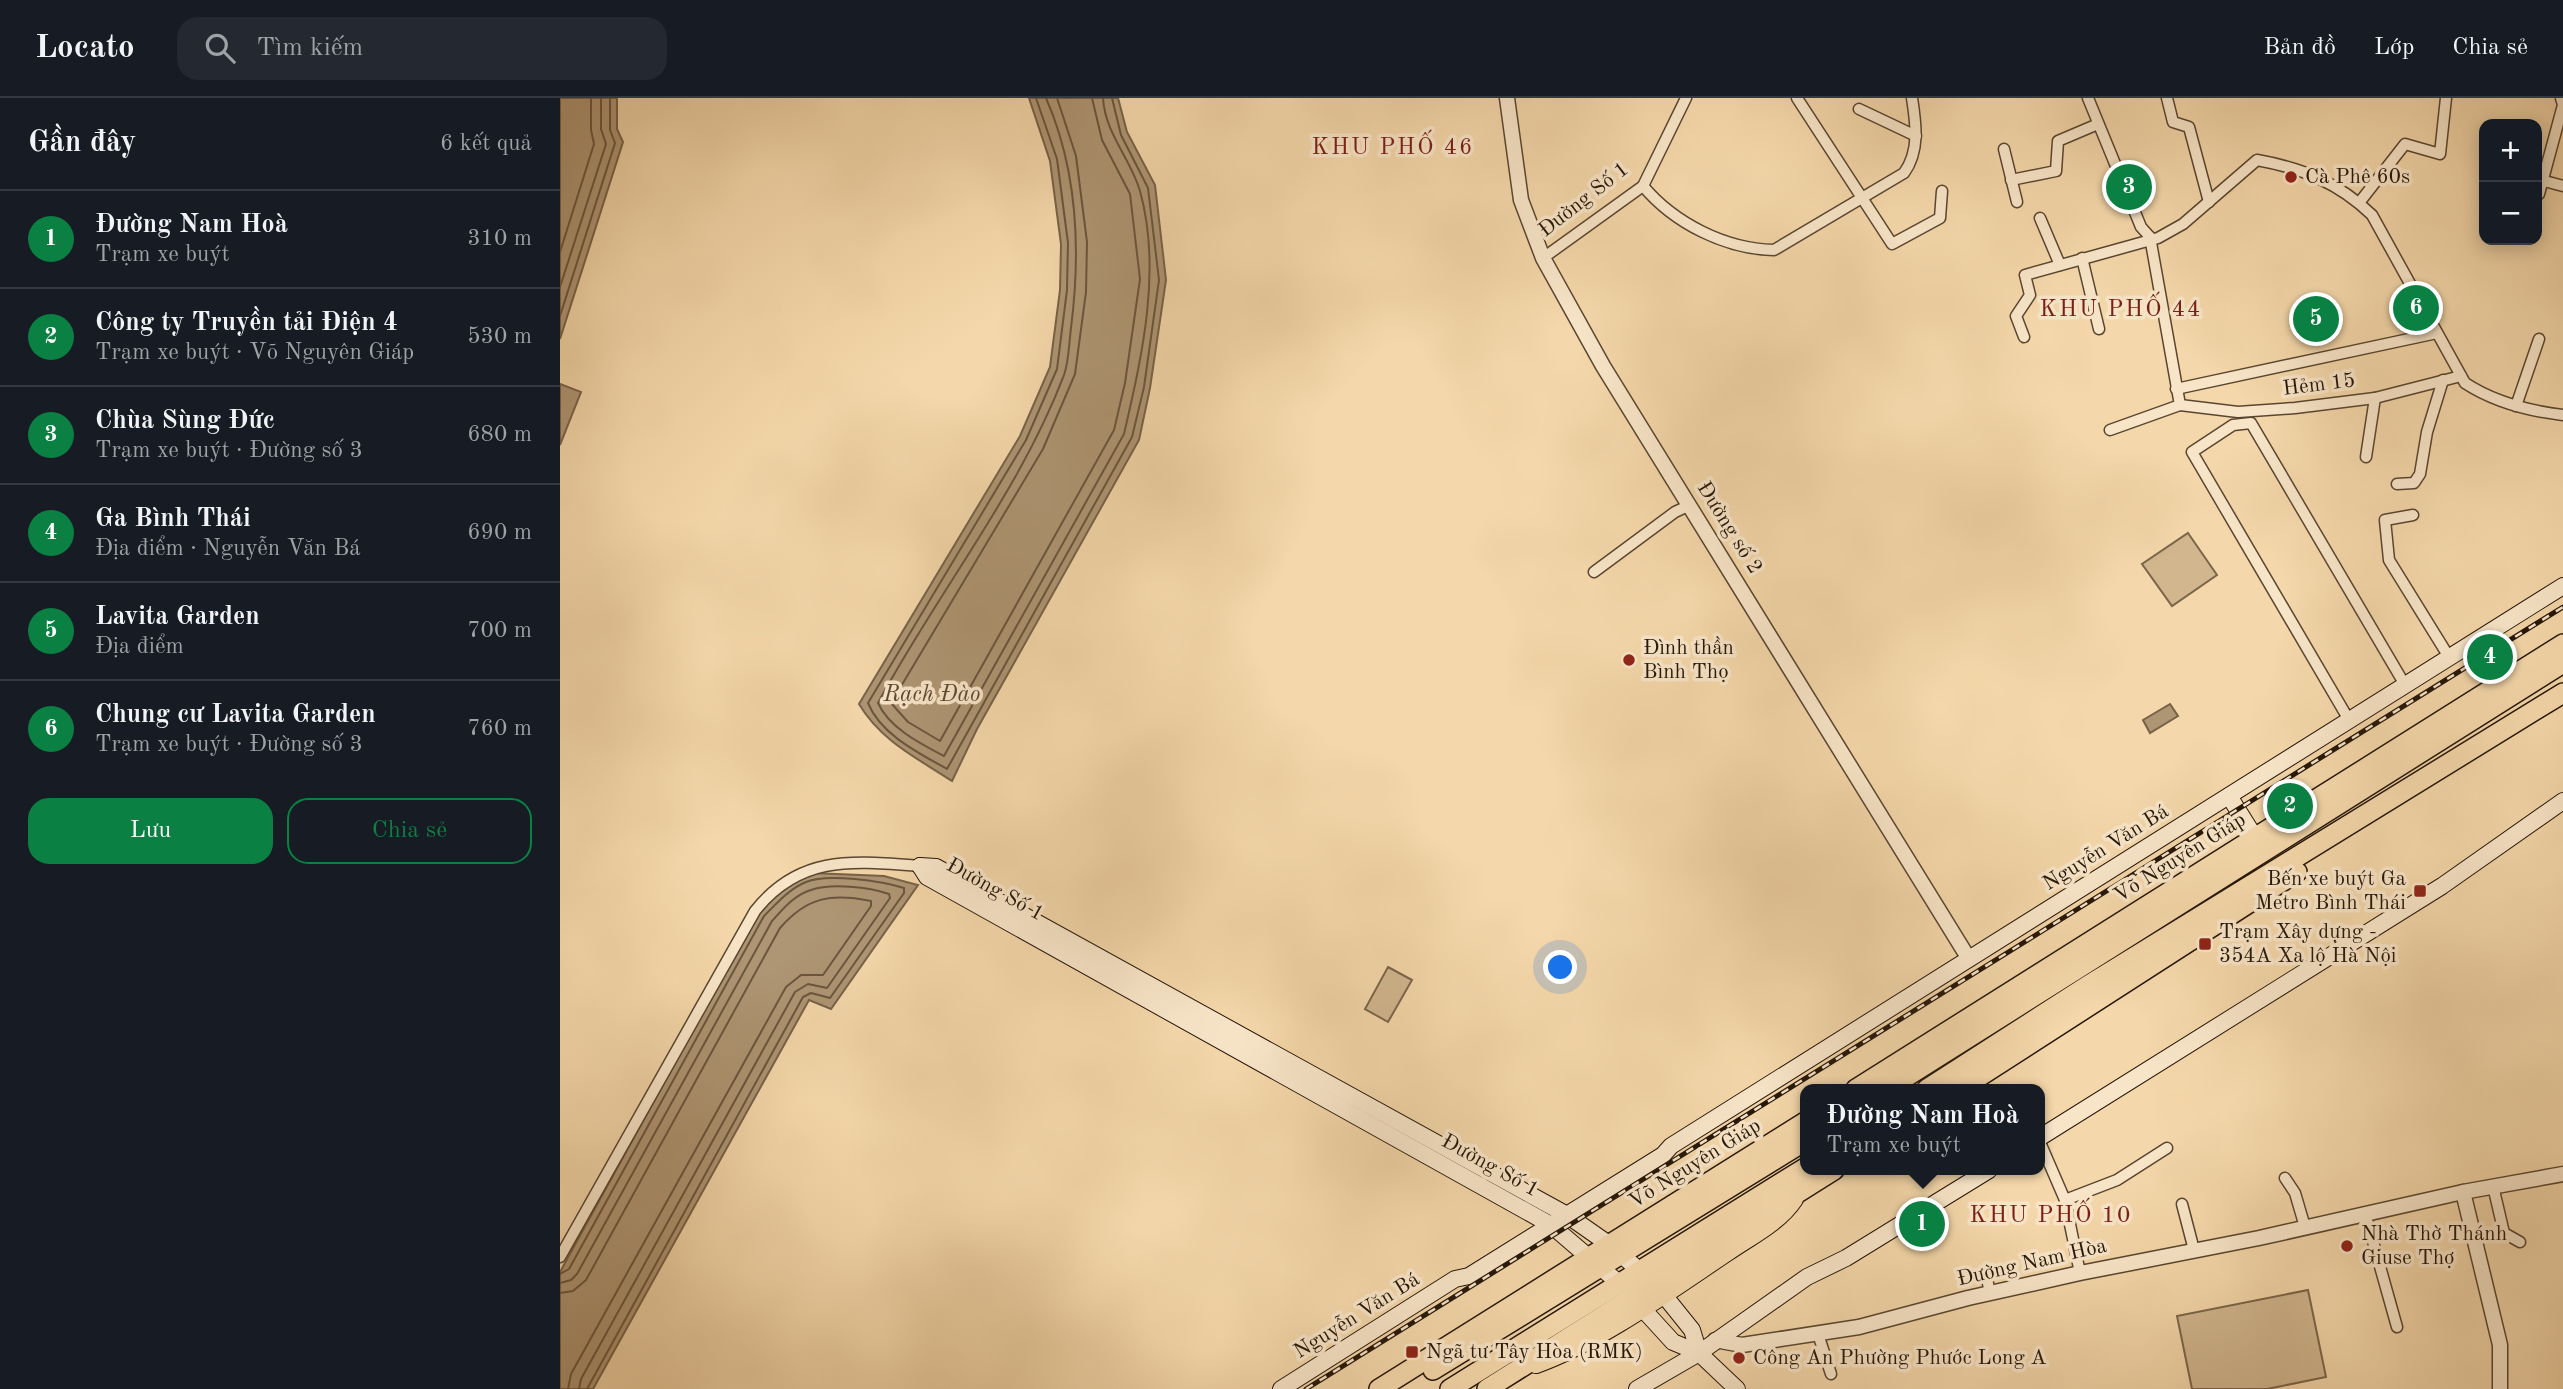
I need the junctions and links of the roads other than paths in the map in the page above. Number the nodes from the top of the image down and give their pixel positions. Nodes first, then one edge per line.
1 (1507, 98) edge
2 (1686, 98) edge
3 (1797, 98) edge
4 (1912, 98) edge
5 (2088, 98) edge
6 (2167, 98) edge
7 (2445, 98) edge
8 (2561, 98) edge
9 (1859, 108) dead end
10 (2098, 124) junction
11 (1916, 136) junction
12 (2004, 149) dead end
13 (2542, 173) edge
14 (2011, 180) junction
15 (2542, 181) edge
16 (1643, 186) junction
17 (2563, 186) edge
18 (1942, 191) dead end
19 (1863, 200) junction
20 (2017, 202) dead end
21 (2209, 202) junction
22 (2359, 203) junction
23 (2040, 218) dead end
24 (2150, 237) junction
25 (1543, 258) junction
26 (2082, 258) junction
27 (2060, 265) junction
28 (2099, 329) dead end
29 (2437, 333) junction
30 (2024, 337) dead end
31 (2539, 339) dead end
32 (2461, 376) junction
33 (2443, 380) junction
34 (2176, 388) junction
35 (2375, 398) junction
36 (2180, 405) junction
37 (2516, 406) junction
38 (2563, 415) edge
39 (2110, 430) dead end
40 (2367, 457) dead end
41 (2397, 484) dead end
42 (1690, 505) junction
43 (2413, 515) dead end
44 (1594, 572) dead end
45 (2563, 586) edge
46 (2563, 644) edge
47 (2449, 657) junction
48 (2563, 663) edge
49 (2405, 685) junction
50 (2563, 693) edge
51 (2563, 709) edge
52 (2349, 720) junction
53 (2229, 796) junction
54 (2563, 801) edge
55 (2260, 845) junction
56 (920, 866) junction
57 (1969, 959) junction
58 (1864, 1084) edge
59 (1895, 1084) edge
60 (1935, 1084) edge
61 (1967, 1084) edge
62 (1800, 1125) edge
63 (2045, 1135) edge
64 (1800, 1144) edge
65 (2167, 1148) dead end
66 (2045, 1153) edge
67 (1800, 1171) edge
68 (2563, 1174) edge
69 (1826, 1175) edge
70 (1981, 1175) edge
71 (2285, 1178) dead end
72 (2493, 1186) junction
73 (2463, 1192) junction
74 (1798, 1193) junction
75 (2066, 1200) junction
76 (2182, 1204) dead end
77 (1563, 1212) junction
78 (2365, 1213) junction
79 (1547, 1222) junction
80 (2305, 1227) junction
81 (1734, 1234) junction
82 (1698, 1236) junction
83 (2520, 1242) dead end
84 (1617, 1250) junction
85 (2194, 1250) junction
86 (560, 1256) edge
87 (1597, 1262) junction
88 (2080, 1273) junction
89 (1986, 1274) dead end
90 (1653, 1283) junction
91 (1620, 1284) junction
92 (1990, 1293) junction
93 (1638, 1302) junction
94 (2397, 1327) dead end
95 (1818, 1334) junction
96 (1716, 1340) junction
97 (1699, 1353) junction
98 (1831, 1374) dead end
99 (1281, 1389) edge
100 (1379, 1389) edge
101 (1402, 1389) edge
102 (1450, 1389) edge
103 (1487, 1389) edge
104 (1637, 1389) edge
105 (1737, 1389) edge
106 (2500, 1389) edge

1 - 25 street, Đường số 2
2 - 16 street, Đường Số 1
3 - 19 street
4 - 11 street
5 - 10 street
6 - 21 street
7 - 22 street
8 - 13 street
9 - 11 street
10 - 14 street
10 - 24 street
11 - 19 street
12 - 14 street
14 - 20 street
15 - 17 street
16 - 19 street, Đường Số 1
16 - 25 street, Đường Số 1
18 - 19 street
21 - 22 street
21 - 24 street
22 - 29 street
23 - 27 street
24 - 26 street
24 - 34 street
25 - 42 street, Đường số 2
26 - 27 street
26 - 28 street
27 - 30 street
29 - 32 street
29 - 34 street
31 - 37 street
32 - 33 street, Hẻm 15
32 - 37 street
33 - 35 street, Hẻm 15
33 - 41 street
34 - 36 street
35 - 36 street, Hẻm 15
35 - 40 street
36 - 39 street
37 - 38 street
42 - 44 street
42 - 57 street, Đường số 2
43 - 47 street
45 - 47 main road, Nguyễn Văn Bá
46 - 55 highway, Võ Nguyên Giáp
47 - 49 main road, Nguyễn Văn Bá
48 - 55 highway, Võ Nguyên Giáp
49 - 52 main road, Nguyễn Văn Bá
49 - 52 street
50 - 60 highway
51 - 61 highway
52 - 53 main road, Nguyễn Văn Bá
53 - 55 main road
53 - 57 main road, Nguyễn Văn Bá
54 - 63 main road
55 - 58 highway, Võ Nguyên Giáp
55 - 59 highway, Võ Nguyên Giáp
56 - 77 main road, Đường Số 1
56 - 79 main road, Đường Số 1
56 - 86 street
57 - 77 main road, Nguyễn Văn Bá
62 - 84 highway, Võ Nguyên Giáp
64 - 84 highway, Võ Nguyên Giáp
65 - 75 street
66 - 75 street
67 - 82 highway
68 - 72 street, Đường Nam Hòa
69 - 74 highway
70 - 96 main road
71 - 80 street
72 - 73 street, Đường Nam Hòa
72 - 83 street
73 - 78 street, Đường Nam Hòa
73 - 106 street
74 - 81 highway
74 - 90 main road
75 - 88 street
76 - 85 street
77 - 79 main road, Nguyễn Văn Bá
77 - 84 main road, Đường Số 1
78 - 80 street, Đường Nam Hòa
78 - 94 street
79 - 87 main road, Đường Số 1
79 - 99 main road, Nguyễn Văn Bá
80 - 85 street, Đường Nam Hòa
81 - 82 highway
81 - 90 highway
82 - 90 highway
84 - 87 highway
84 - 90 main road, Đường Số 1
85 - 88 street, Đường Nam Hòa
87 - 91 main road, Đường Số 1
87 - 100 highway
87 - 101 highway
88 - 92 street, Đường Nam Hòa
89 - 92 street
90 - 91 highway
90 - 93 highway
90 - 97 main road, Đường Số 1
91 - 93 main road, Đường Số 1
91 - 102 highway
92 - 95 street, Đường Nam Hòa
93 - 97 main road, Đường Số 1
93 - 103 highway
95 - 96 street, Đường Nam Hòa
95 - 98 street
96 - 97 main road
97 - 104 main road
97 - 105 main road

